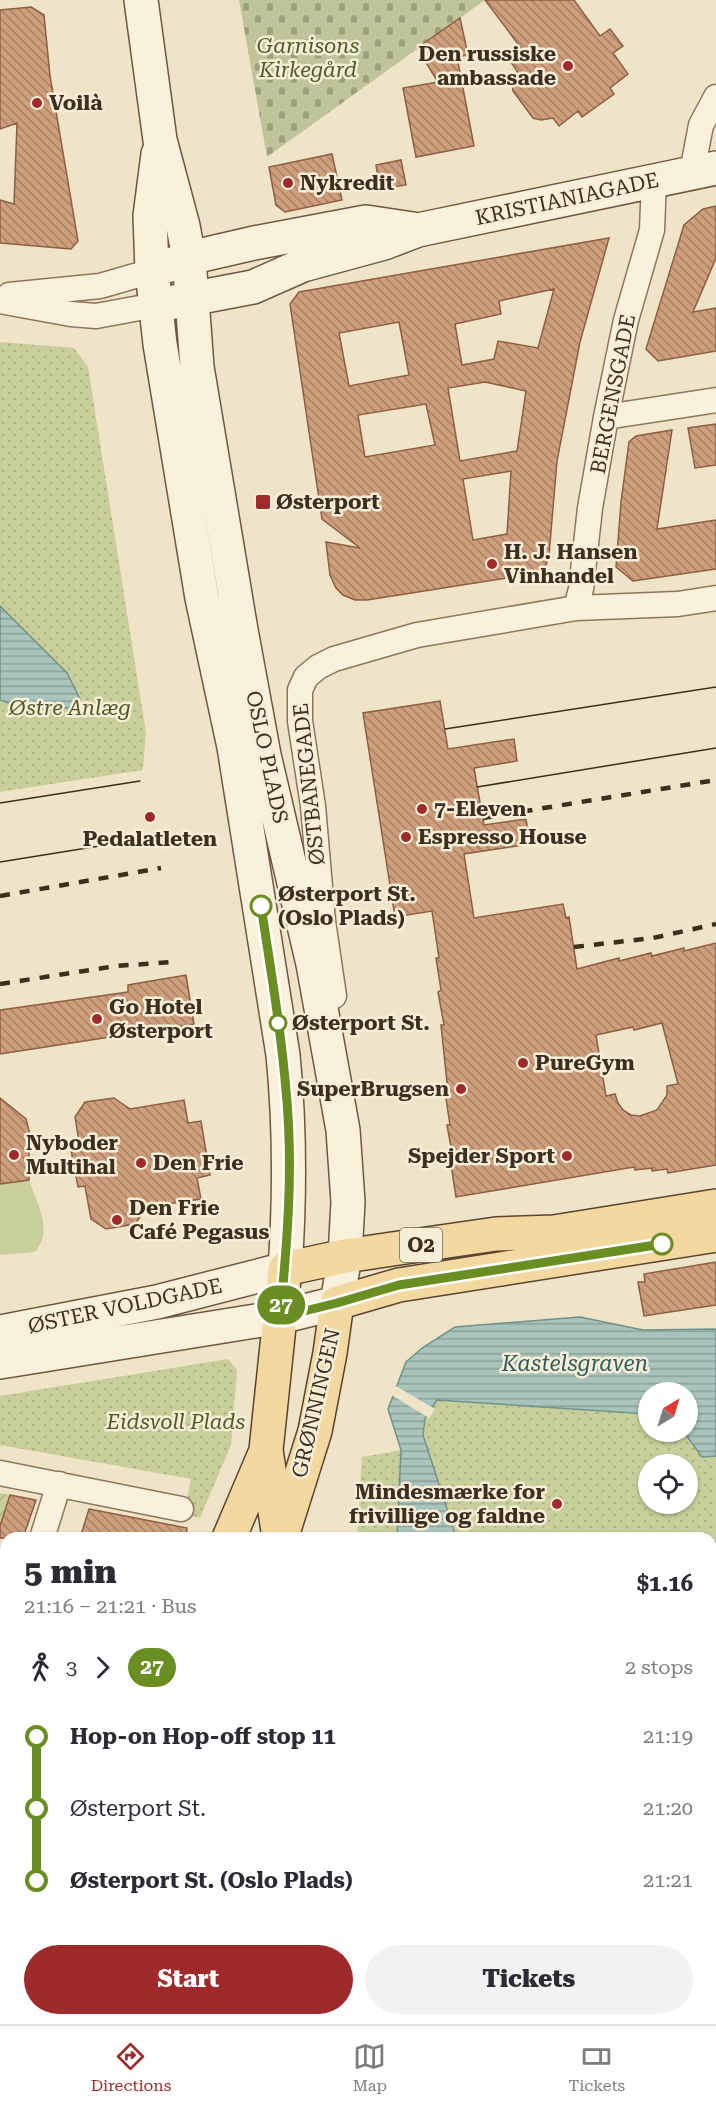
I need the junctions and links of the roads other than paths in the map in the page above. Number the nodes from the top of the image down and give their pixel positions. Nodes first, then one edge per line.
1 (141, 0) edge
2 (716, 97) edge
3 (160, 140) junction
4 (704, 170) edge
5 (654, 180) junction
6 (418, 230) junction
7 (189, 258) junction
8 (152, 271) junction
9 (0, 296) edge
10 (192, 300) junction
11 (0, 301) edge
12 (156, 305) junction
13 (716, 400) edge
14 (606, 417) junction
15 (716, 598) edge
16 (576, 608) junction
17 (330, 1061) junction
18 (716, 1206) edge
19 (716, 1235) edge
20 (345, 1256) junction
21 (285, 1269) junction
22 (337, 1303) junction
23 (280, 1317) junction
24 (0, 1332) edge
25 (0, 1362) edge
26 (266, 1450) junction
27 (0, 1473) edge
28 (59, 1484) junction
29 (180, 1509) dead end
30 (44, 1532) edge
31 (232, 1532) edge
32 (279, 1532) edge
33 (282, 1532) edge

1 - 3 street
2 - 4 street
3 - 7 street, OSLO PLADS
3 - 8 street, OSLO PLADS
4 - 5 street, KRISTIANIAGADE
5 - 6 street, KRISTIANIAGADE
5 - 14 street, BERGENSGADE
6 - 7 street, KRISTIANIAGADE
6 - 10 street, KRISTIANIAGADE
7 - 8 street, KRISTIANIAGADE
7 - 10 street, OSLO PLADS
8 - 9 street
8 - 12 street, OSLO PLADS
10 - 12 street, KRISTIANIAGADE
10 - 17 street, OSLO PLADS
11 - 12 street
12 - 21 street, OSLO PLADS
13 - 14 street
14 - 16 street, BERGENSGADE
15 - 16 street, ØSTBANEGADE
16 - 17 street, ØSTBANEGADE
17 - 20 street, OSLO PLADS
18 - 20 main road, O2
19 - 22 main road, O2
20 - 21 main road, O2
20 - 22 street, OSLO PLADS
21 - 23 main road, GRØNNINGEN
21 - 24 street, ØSTER VOLDGADE
22 - 23 street, ØSTER VOLDGADE
22 - 33 main road, GRØNNINGEN
23 - 25 street, ØSTER VOLDGADE
23 - 26 main road, GRØNNINGEN
26 - 31 main road
26 - 32 main road, GRØNNINGEN
27 - 28 street
28 - 29 street
28 - 30 street

